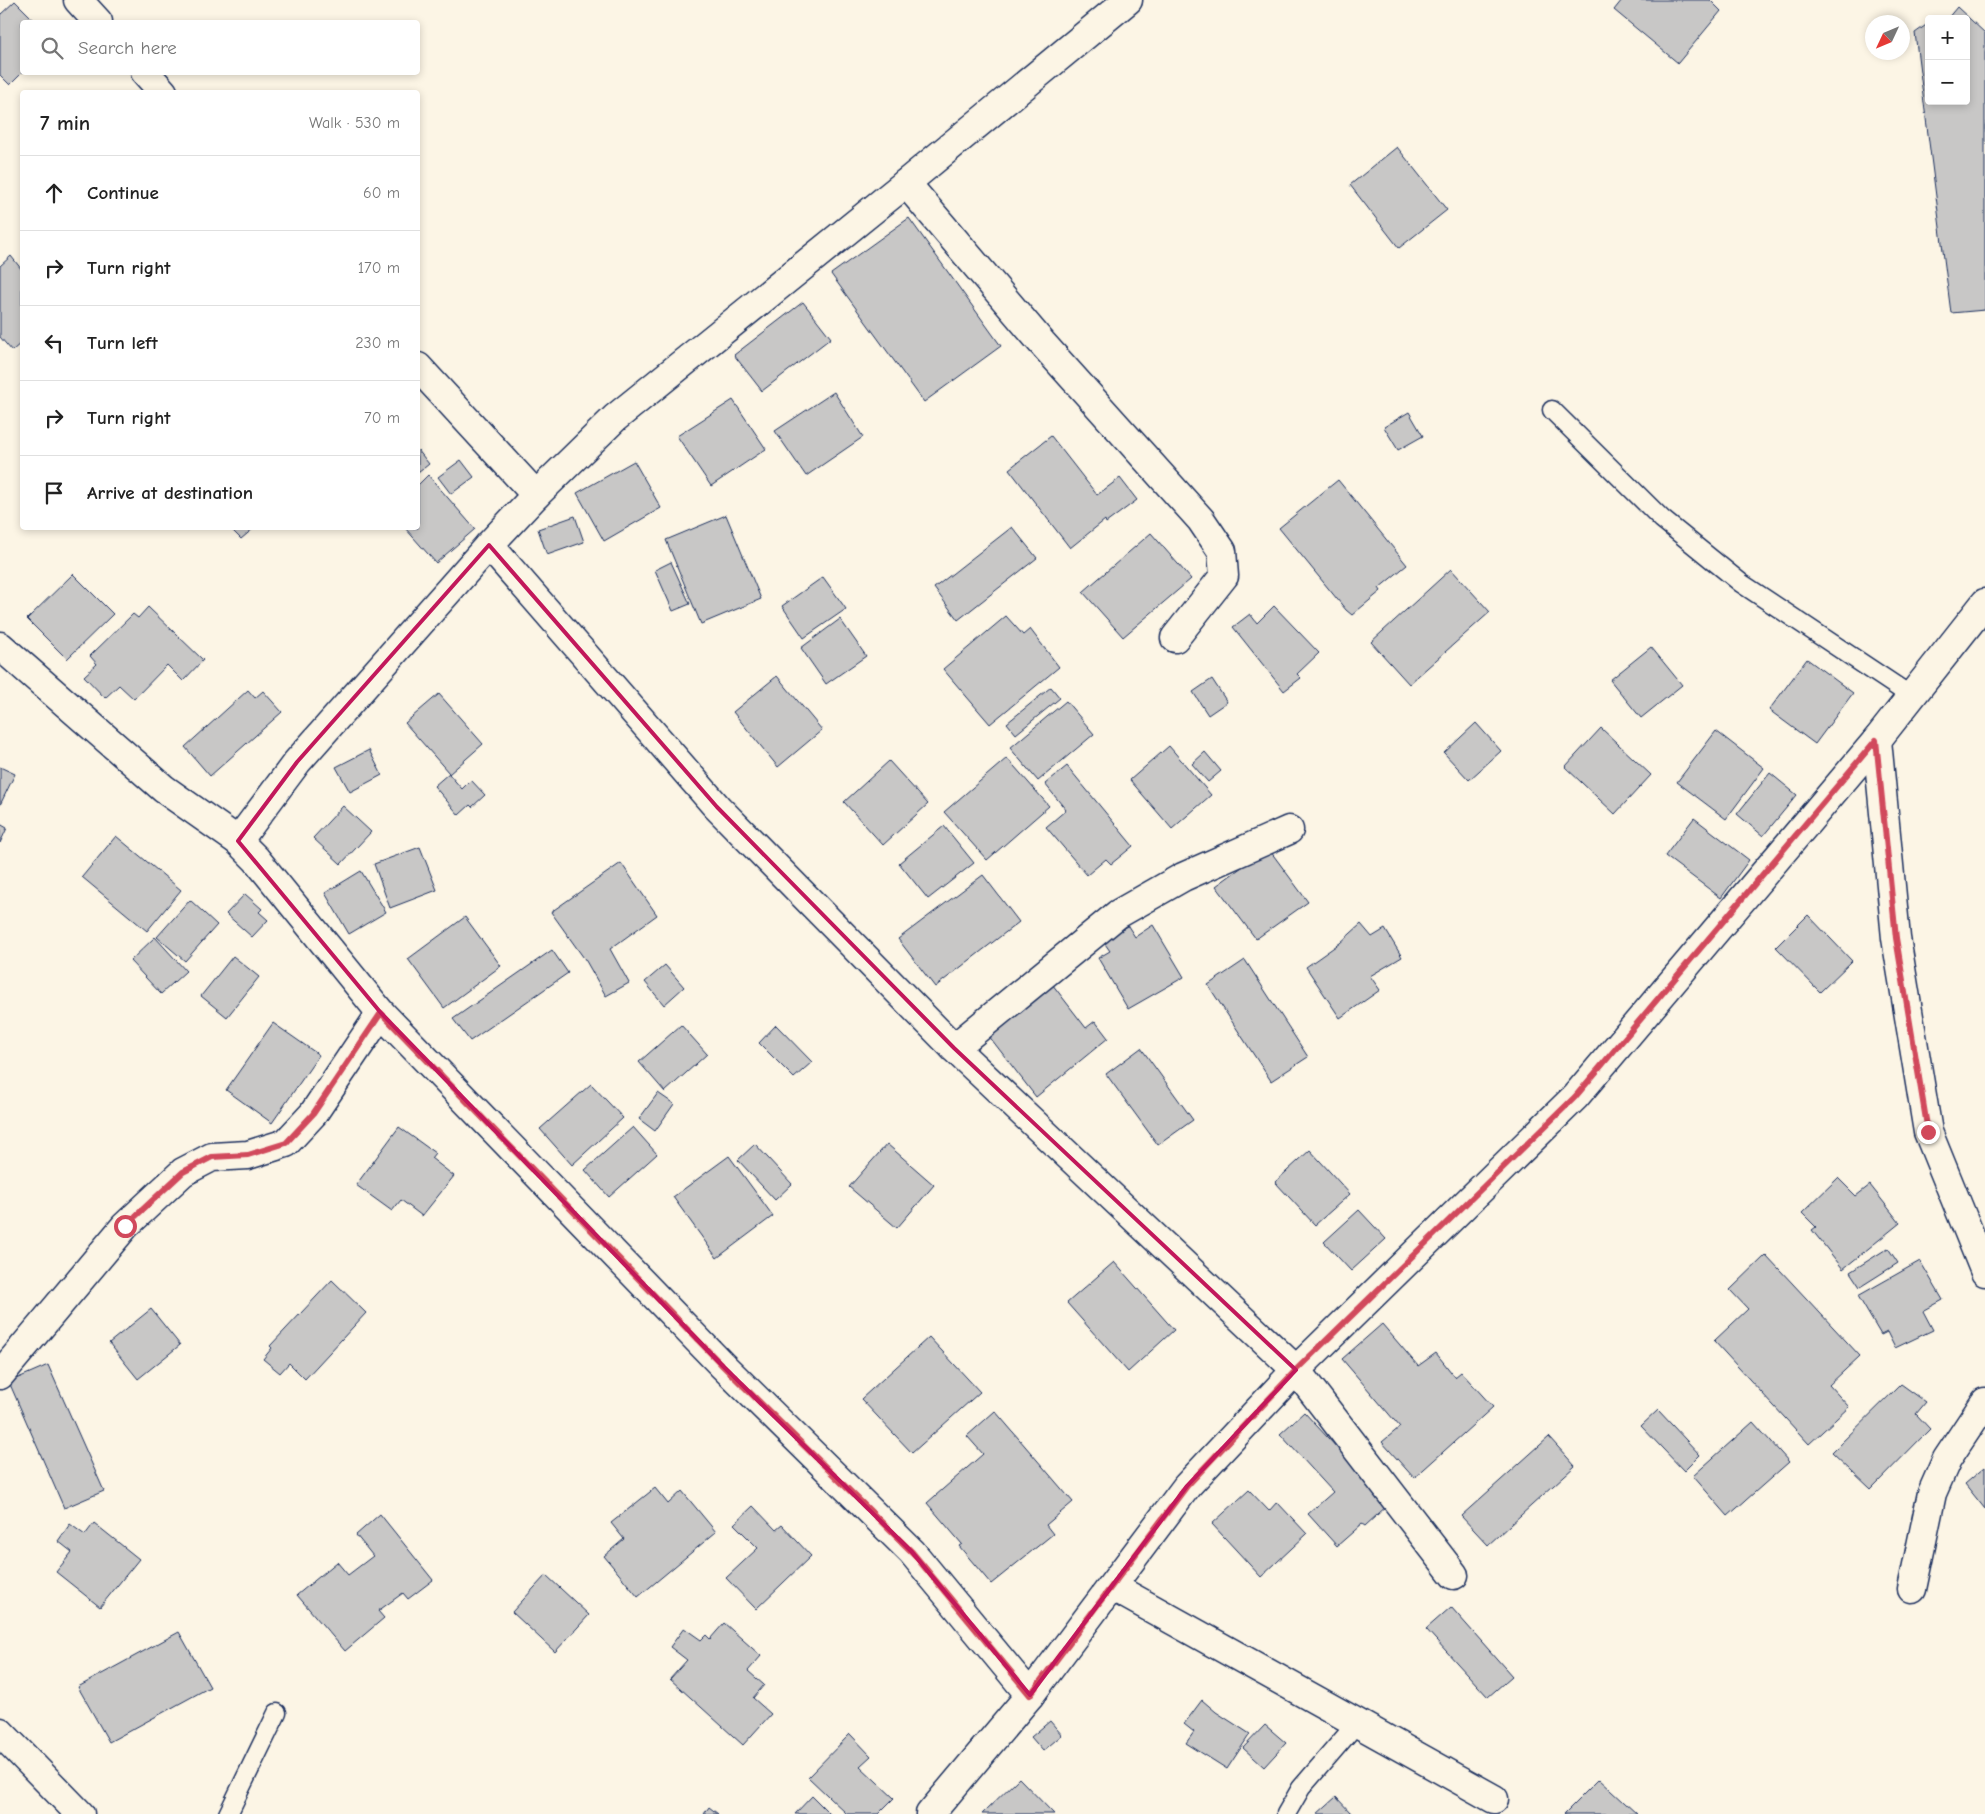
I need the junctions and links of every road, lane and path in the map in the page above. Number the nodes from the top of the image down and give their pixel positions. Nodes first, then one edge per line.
1 (78, 0) edge
2 (1128, 0) edge
3 (96, 20) edge
4 (148, 75) edge
5 (161, 90) edge
6 (906, 183) junction
7 (420, 369) edge
8 (1552, 410) dead end
9 (536, 495) junction
10 (489, 545) junction
11 (1985, 603) edge
12 (1175, 638) dead end
13 (0, 646) edge
14 (1911, 696) junction
15 (1876, 740) junction
16 (1289, 830) dead end
17 (238, 841) junction
18 (381, 1013) junction
19 (954, 1048) junction
20 (1985, 1272) edge
21 (2, 1369) edge
22 (1296, 1370) junction
23 (1985, 1402) edge
24 (1454, 1576) dead end
25 (1113, 1587) junction
26 (1912, 1589) dead end
27 (1030, 1695) junction
28 (277, 1712) dead end
29 (1357, 1723) junction
30 (0, 1732) edge
31 (1494, 1799) dead end
32 (80, 1814) edge
33 (228, 1814) edge
34 (930, 1814) edge
35 (1286, 1814) edge

1 - 3 street
2 - 6 street
4 - 5 street
6 - 9 street
6 - 12 street
7 - 9 street
8 - 14 lane
9 - 10 street
10 - 17 street
10 - 19 street
11 - 14 street
13 - 17 street
14 - 15 street
15 - 20 street
15 - 22 street
16 - 19 street
17 - 18 street
18 - 21 street
18 - 27 street
19 - 22 street
22 - 24 street
22 - 25 street
23 - 26 street
25 - 27 street
25 - 29 street
27 - 34 street
28 - 33 lane
29 - 31 street
29 - 35 lane
30 - 32 street

